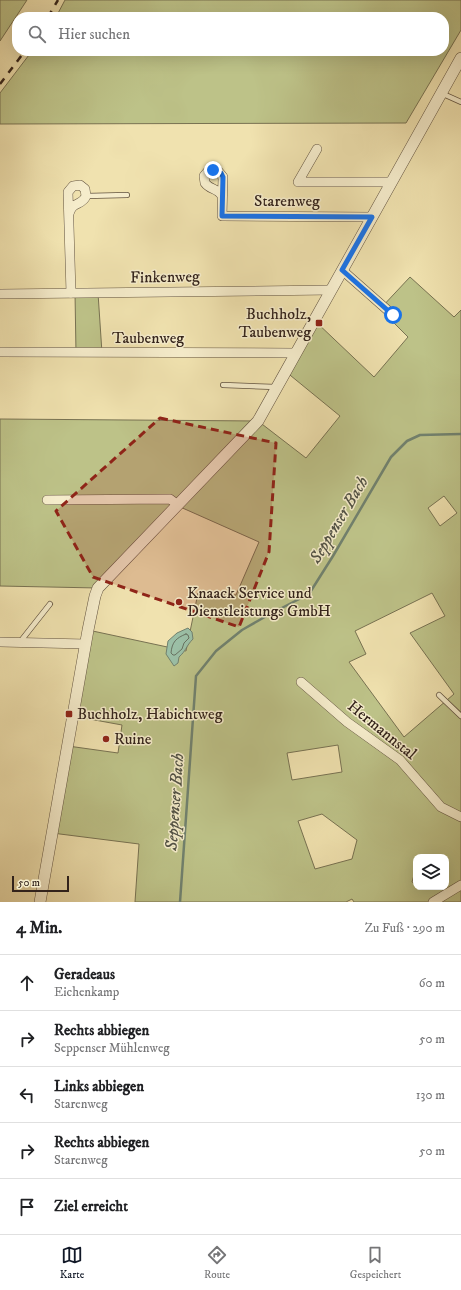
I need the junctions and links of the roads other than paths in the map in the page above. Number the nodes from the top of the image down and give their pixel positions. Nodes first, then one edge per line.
1 (461, 58) edge
2 (441, 93) junction
3 (461, 102) edge
4 (318, 149) dead end
5 (391, 182) junction
6 (127, 195) dead end
7 (86, 196) junction
8 (222, 196) dead end
9 (69, 214) junction
10 (372, 217) junction
11 (342, 270) junction
12 (330, 290) junction
13 (71, 293) junction
14 (0, 294) edge
15 (393, 315) dead end
16 (0, 352) edge
17 (295, 353) junction
18 (223, 385) dead end
19 (276, 387) junction
20 (47, 500) dead end
21 (178, 506) junction
22 (50, 604) dead end
23 (0, 642) edge
24 (20, 642) junction
25 (86, 644) junction
26 (301, 682) dead end
27 (439, 695) dead end
28 (461, 716) edge
29 (461, 817) edge
30 (461, 885) edge
31 (40, 902) edge
32 (433, 902) edge

1 - 2 street
2 - 3 lane
2 - 5 street
4 - 5 street
5 - 10 street
6 - 7 lane
7 - 9 street
7 - 9 street
8 - 10 street, Starenweg
9 - 13 street
10 - 11 street
11 - 12 street
11 - 15 street
12 - 13 street, Finkenweg
12 - 17 street
13 - 14 street, Finkenweg
16 - 17 street, Taubenweg
17 - 19 street
18 - 19 lane
19 - 21 street
20 - 21 street
21 - 25 street
22 - 24 lane
23 - 24 street
24 - 25 street
25 - 31 street
26 - 29 street, Hermannstal
27 - 28 lane
30 - 32 street

